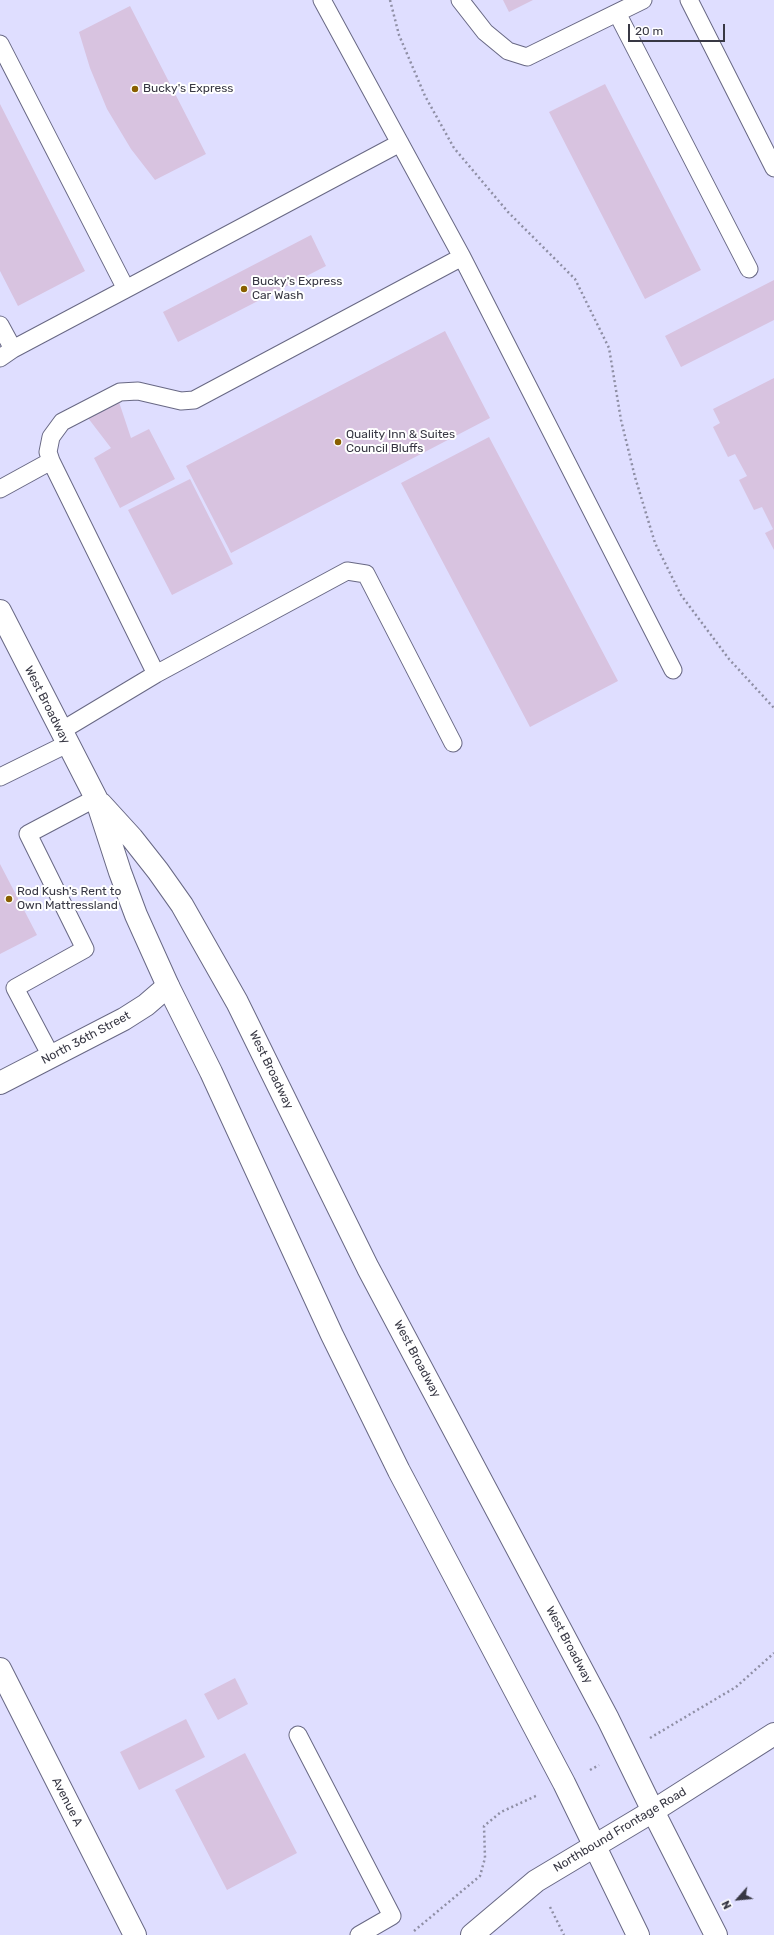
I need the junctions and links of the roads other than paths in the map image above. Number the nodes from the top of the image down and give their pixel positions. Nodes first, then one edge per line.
1 (322, 0) edge
2 (460, 0) edge
3 (643, 0) edge
4 (689, 0) edge
5 (617, 13) junction
6 (0, 44) edge
7 (400, 143) junction
8 (774, 168) edge
9 (462, 257) junction
10 (749, 269) dead end
11 (126, 289) junction
12 (0, 325) edge
13 (6, 354) edge
14 (51, 461) junction
15 (0, 489) edge
16 (0, 611) edge
17 (673, 670) dead end
18 (156, 674) junction
19 (64, 737) junction
20 (454, 743) dead end
21 (0, 777) edge
22 (96, 798) junction
23 (168, 986) junction
24 (51, 1056) junction
25 (0, 1083) edge
26 (0, 1669) edge
27 (774, 1734) edge
28 (298, 1735) dead end
29 (653, 1811) junction
30 (594, 1846) junction
31 (135, 1935) edge
32 (359, 1935) edge
33 (472, 1935) edge
34 (638, 1935) edge
35 (716, 1935) edge

1 - 7 lane
2 - 5 lane
3 - 5 lane
4 - 8 lane
5 - 10 lane
6 - 11 lane
7 - 9 lane
7 - 11 lane
9 - 14 lane
9 - 17 lane
11 - 13 lane
12 - 13 lane
14 - 15 lane
14 - 18 lane
16 - 19 main road, West Broadway
18 - 19 lane
18 - 20 lane
19 - 21 lane
19 - 22 main road, West Broadway
22 - 23 main road, West Broadway
22 - 24 lane
22 - 29 main road, West Broadway
23 - 24 main road, North 36th Street
23 - 30 main road, West Broadway
24 - 25 main road, North 36th Street
26 - 31 main road, Avenue A
27 - 29 main road, Northbound Frontage Road
28 - 32 lane
29 - 30 main road, Northbound Frontage Road
29 - 35 main road, West Broadway
30 - 33 main road, Northbound Frontage Road
30 - 34 main road, West Broadway

